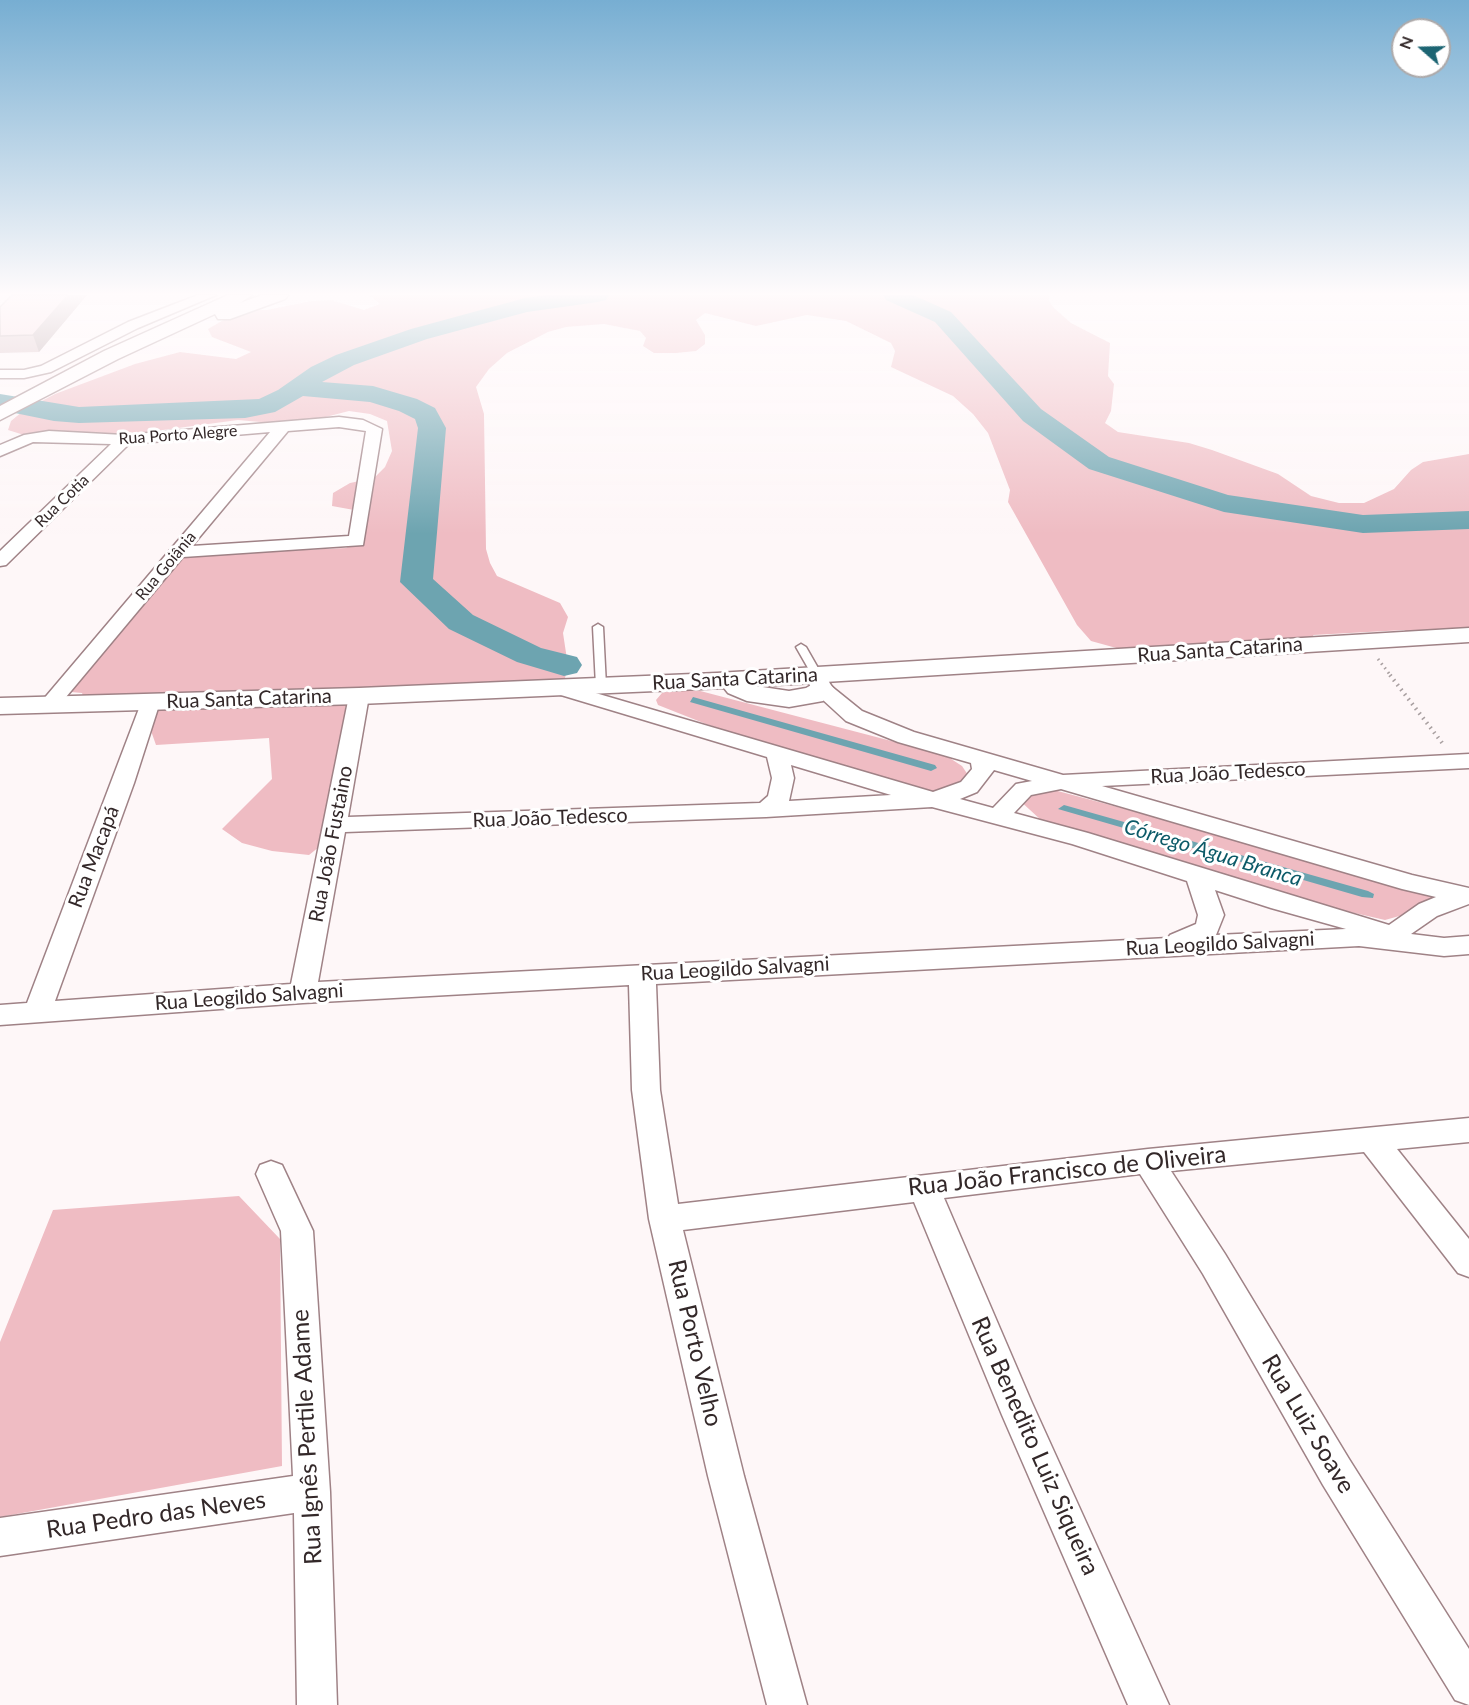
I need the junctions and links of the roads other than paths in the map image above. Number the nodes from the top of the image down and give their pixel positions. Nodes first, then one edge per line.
1 (73, 375) edge
2 (80, 375) edge
3 (39, 392) junction
4 (0, 414) edge
5 (282, 428) junction
6 (124, 440) junction
7 (0, 451) edge
8 (178, 552) junction
9 (0, 561) edge
10 (598, 627) dead end
11 (1469, 635) edge
12 (801, 647) dead end
13 (819, 682) junction
14 (645, 684) junction
15 (601, 686) junction
16 (558, 688) junction
17 (359, 696) junction
18 (150, 702) junction
19 (49, 705) junction
20 (0, 706) edge
21 (652, 715) junction
22 (777, 753) junction
23 (982, 758) junction
24 (1462, 761) edge
25 (1068, 781) junction
26 (930, 799) junction
27 (766, 810) junction
28 (1000, 815) junction
29 (334, 825) junction
30 (1198, 876) junction
31 (1467, 895) edge
32 (1395, 933) junction
33 (1456, 946) edge
34 (1160, 947) junction
35 (1469, 954) edge
36 (642, 974) junction
37 (303, 993) junction
38 (37, 1012) junction
39 (0, 1015) edge
40 (1469, 1130) edge
41 (1372, 1140) junction
42 (1148, 1161) junction
43 (271, 1174) dead end
44 (923, 1186) junction
45 (665, 1219) junction
46 (1469, 1263) edge
47 (312, 1492) junction
48 (0, 1538) edge
49 (1469, 1686) edge
50 (317, 1705) edge
51 (787, 1705) edge
52 (1149, 1705) edge

1 - 3 main road
2 - 3 main road
3 - 4 main road
5 - 6 street, Rua Porto Alegre
5 - 8 street, Rua Goiânia
5 - 8 street, Rua Porto Alegre
6 - 7 street, Rua Porto Alegre
6 - 9 street, Rua Cotia
8 - 19 street, Rua Goiânia
10 - 15 lane
11 - 13 street, Rua Santa Catarina
12 - 13 lane
13 - 14 street, Rua Santa Catarina
13 - 23 street
14 - 15 street, Rua Santa Catarina
14 - 21 street
15 - 16 street, Rua Santa Catarina
16 - 17 street, Rua Santa Catarina
16 - 21 street
17 - 18 street, Rua Santa Catarina
17 - 29 street, Rua João Fustaino
18 - 19 street, Rua Santa Catarina
18 - 38 street, Rua Macapá
19 - 20 street, Rua Santa Catarina
21 - 22 street
22 - 26 street
22 - 27 street
23 - 25 street
23 - 26 street, Rua João Tedesco
24 - 25 street, Rua João Tedesco
25 - 28 street, Rua João Tedesco
25 - 31 street
26 - 27 street, Rua João Tedesco
26 - 28 street
27 - 29 street, Rua João Tedesco
28 - 30 street
29 - 37 street, Rua João Fustaino
30 - 32 street
30 - 34 street
31 - 32 street
32 - 33 street
33 - 34 street, Rua Leogildo Salvagni
33 - 35 street
34 - 36 street, Rua Leogildo Salvagni
36 - 37 street, Rua Leogildo Salvagni
36 - 45 street, Rua Porto Velho
37 - 38 street, Rua Leogildo Salvagni
38 - 39 street, Rua Leogildo Salvagni
40 - 41 street, Rua João Francisco de Oliveira
41 - 42 street, Rua João Francisco de Oliveira
41 - 46 street
42 - 44 street, Rua João Francisco de Oliveira
42 - 49 street, Rua Luiz Soave
43 - 47 street, Rua Ignês Pertile Adame
44 - 45 street, Rua João Francisco de Oliveira
44 - 52 street, Rua Benedito Luiz Siqueira
45 - 51 street, Rua Porto Velho
47 - 48 street, Rua Pedro das Neves
47 - 50 street, Rua Ignês Pertile Adame

